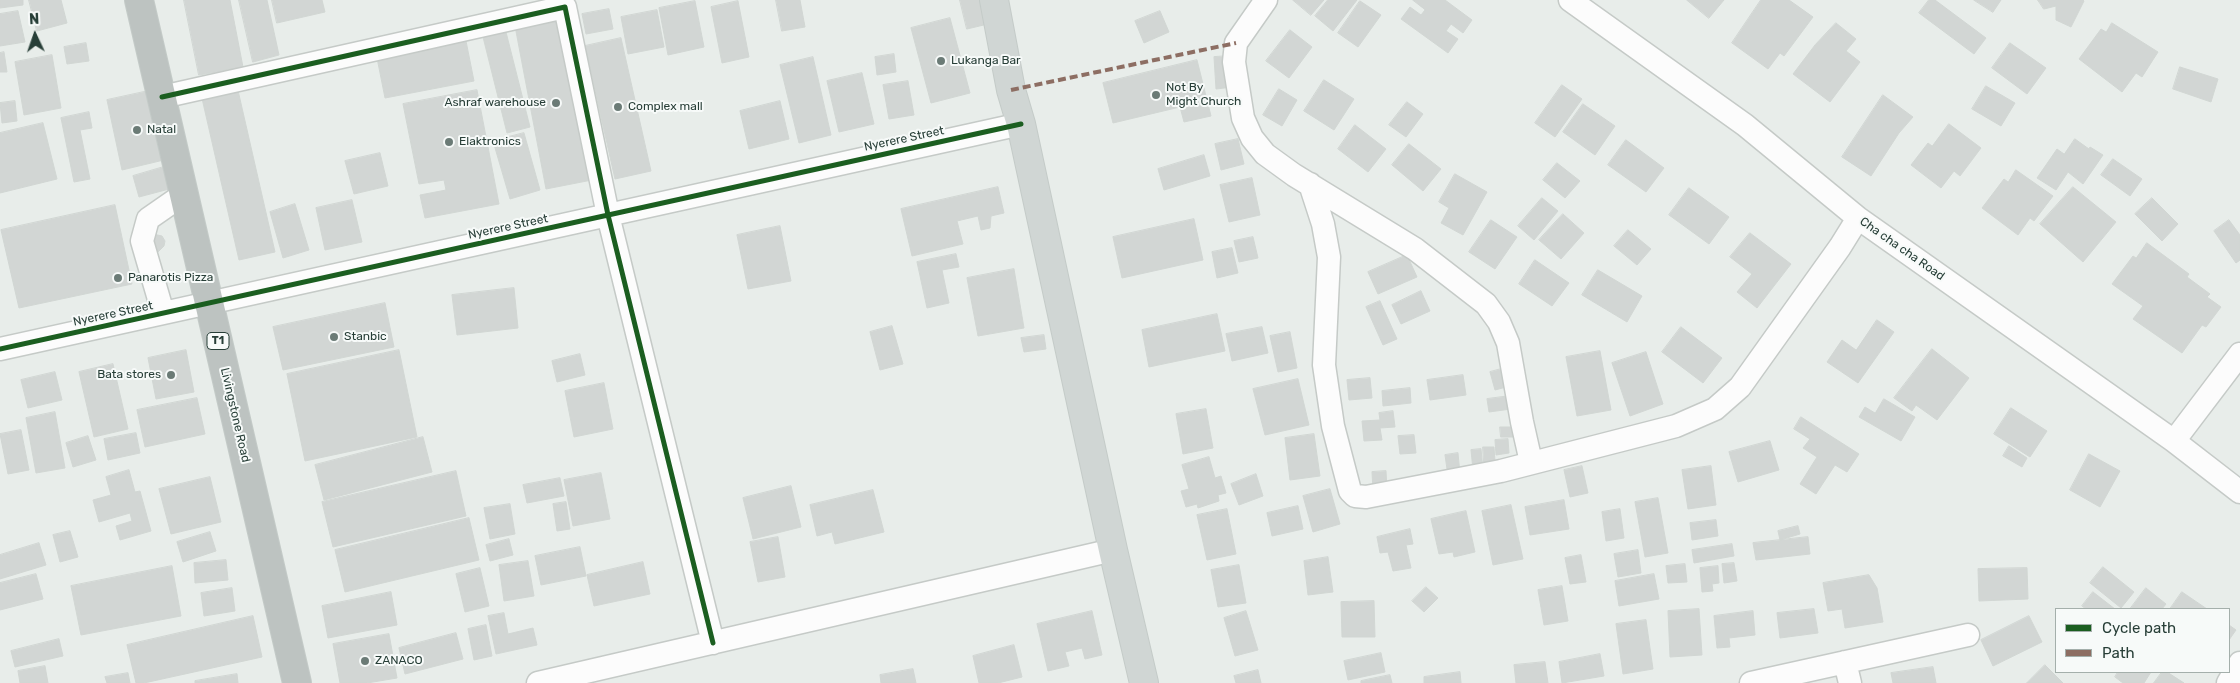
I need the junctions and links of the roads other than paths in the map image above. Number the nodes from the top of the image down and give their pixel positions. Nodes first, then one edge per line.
1 (139, 0) edge
2 (994, 0) edge
3 (1266, 0) edge
4 (1570, 0) edge
5 (564, 4) edge
6 (162, 97) junction
7 (1021, 124) junction
8 (1310, 184) junction
9 (184, 194) junction
10 (608, 215) junction
11 (1858, 218) junction
12 (210, 303) junction
13 (163, 314) junction
14 (0, 350) edge
15 (2240, 354) edge
16 (2174, 441) junction
17 (1531, 462) junction
18 (2240, 492) edge
19 (1113, 550) junction
20 (1968, 635) dead end
21 (713, 643) junction
22 (2240, 663) edge
23 (1847, 673) edge
24 (297, 683) edge
25 (538, 683) edge
26 (1144, 683) edge
27 (1751, 683) edge
28 (2228, 683) edge

1 - 6 highway, Livingstone Road / T1
2 - 7 main road
3 - 8 street
4 - 11 street, Cha cha cha Road
5 - 6 street
5 - 10 street
6 - 9 highway, Livingstone Road / T1
7 - 10 street, Nyerere Street
7 - 19 main road
8 - 17 street
8 - 17 street
9 - 12 highway, Livingstone Road / T1
9 - 13 street
10 - 12 street, Nyerere Street
10 - 21 street
11 - 16 street, Cha cha cha Road
11 - 17 street
12 - 13 street, Nyerere Street
12 - 24 highway, Livingstone Road / T1
13 - 14 street, Nyerere Street
15 - 16 street
16 - 18 street, Cha cha cha Road
19 - 21 street
19 - 26 main road
20 - 23 street
21 - 25 street
22 - 28 street
23 - 27 street

